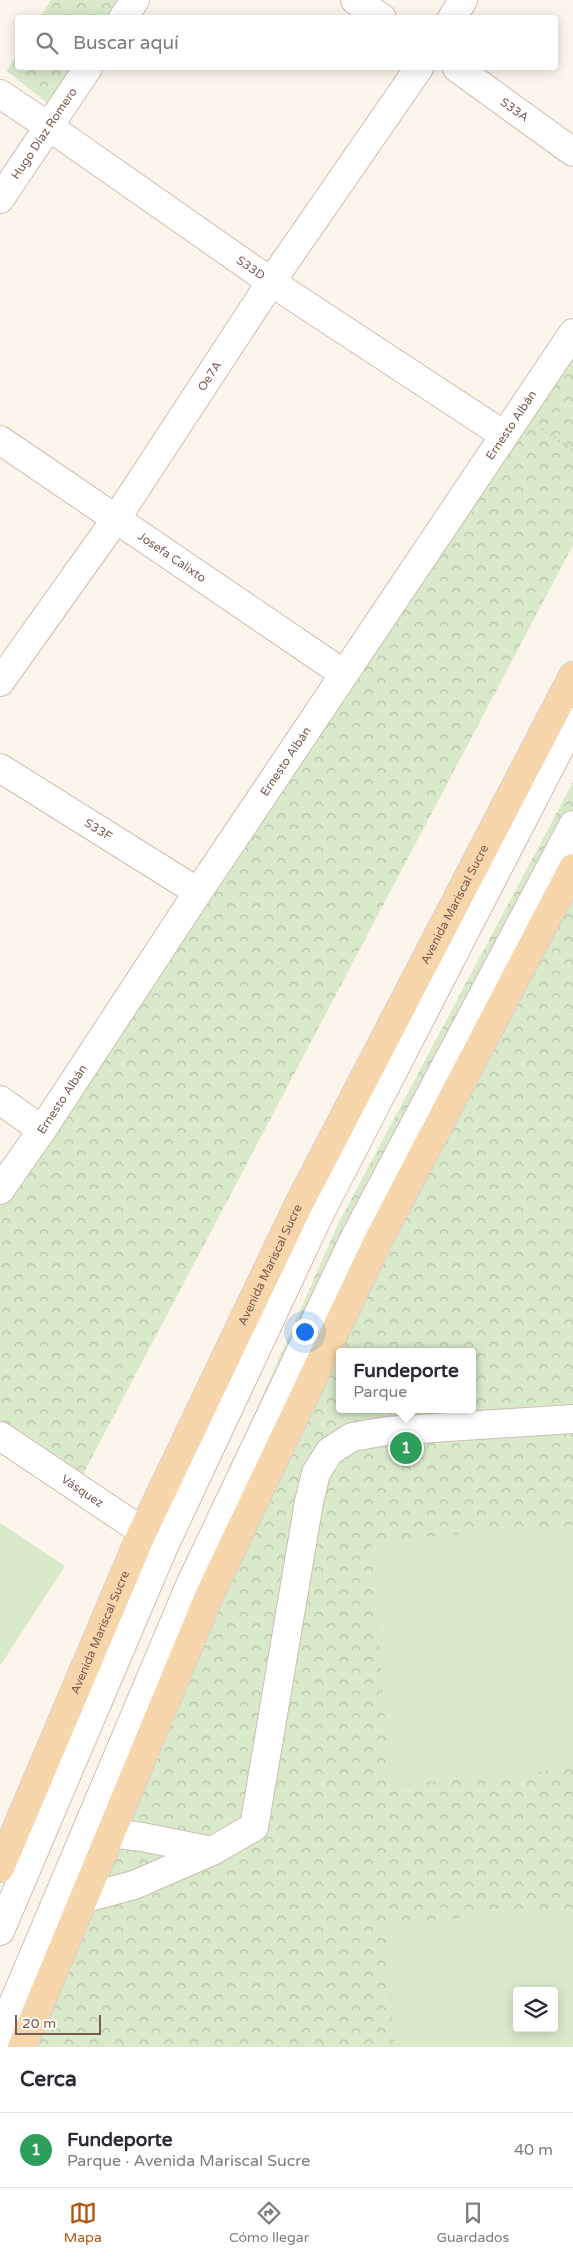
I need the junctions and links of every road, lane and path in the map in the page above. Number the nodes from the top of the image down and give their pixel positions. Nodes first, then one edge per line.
1 (134, 0) edge
2 (355, 0) edge
3 (463, 0) edge
4 (124, 15) edge
5 (378, 15) edge
6 (454, 15) edge
7 (87, 70) edge
8 (418, 70) edge
9 (460, 70) edge
10 (0, 94) edge
11 (48, 126) junction
12 (573, 152) edge
13 (0, 199) edge
14 (271, 282) junction
15 (573, 333) edge
16 (520, 412) junction
17 (504, 435) junction
18 (0, 440) edge
19 (573, 451) edge
20 (116, 519) junction
21 (344, 674) junction
22 (573, 676) edge
23 (0, 682) edge
24 (573, 722) edge
25 (0, 768) edge
26 (573, 825) edge
27 (573, 868) edge
28 (198, 892) junction
29 (0, 1100) edge
30 (42, 1130) junction
31 (0, 1190) edge
32 (573, 1419) edge
33 (0, 1436) edge
34 (153, 1539) junction
35 (110, 1833) junction
36 (212, 1850) junction
37 (0, 1868) edge
38 (82, 1898) junction
39 (0, 1931) edge
40 (0, 2035) edge
41 (22, 2047) edge

1 - 4 street
2 - 5 street
3 - 6 street
7 - 11 street, Hugo Díaz Romero
8 - 14 street, Oe7A
9 - 12 street, S33A
10 - 11 street, S33D
11 - 13 street, Hugo Díaz Romero
11 - 14 street, S33D
14 - 17 street, S33D
14 - 20 street, Oe7A
15 - 16 street, Ernesto Albán
16 - 17 street, Ernesto Albán
16 - 19 path
17 - 21 street, Ernesto Albán
18 - 20 street, Josefa Calixto
20 - 21 street, Josefa Calixto
20 - 23 street, Oe7A
21 - 28 street, Ernesto Albán
22 - 34 main road, Avenida Mariscal Sucre
24 - 34 street
25 - 28 street, S33F
26 - 40 street
27 - 35 main road
28 - 30 street, Ernesto Albán
29 - 30 street
30 - 31 street, Ernesto Albán
32 - 36 street
33 - 34 street, Vásquez
34 - 37 main road, Avenida Mariscal Sucre
34 - 39 street
35 - 36 street
35 - 38 main road
36 - 38 street
38 - 41 main road

